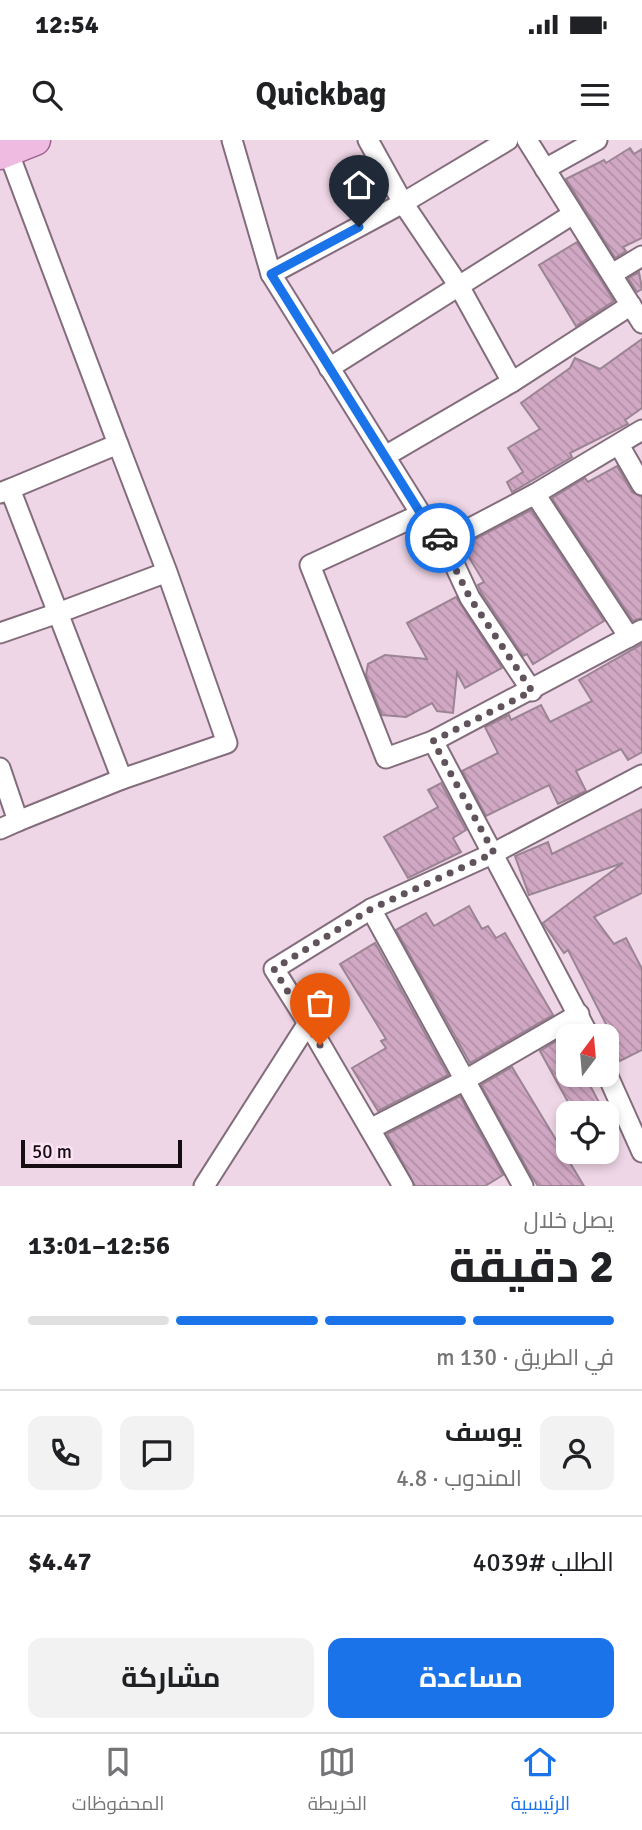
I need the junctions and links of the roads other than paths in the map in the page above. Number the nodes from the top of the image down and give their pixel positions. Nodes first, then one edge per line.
1 (232, 140) edge
2 (368, 140) edge
3 (508, 140) edge
4 (527, 140) edge
5 (597, 140) edge
6 (14, 148) edge
7 (545, 169) junction
8 (402, 203) junction
9 (573, 214) junction
10 (642, 256) edge
11 (271, 274) junction
12 (612, 274) junction
13 (459, 286) junction
14 (631, 305) junction
15 (642, 323) edge
16 (330, 368) junction
17 (512, 382) junction
18 (642, 430) edge
19 (118, 444) junction
20 (619, 445) junction
21 (387, 455) junction
22 (642, 485) edge
23 (5, 491) edge
24 (535, 494) junction
25 (421, 514) junction
26 (444, 542) junction
27 (167, 572) junction
28 (58, 613) junction
29 (0, 633) edge
30 (635, 633) edge
31 (532, 691) junction
32 (433, 741) junction
33 (0, 768) edge
34 (642, 775) edge
35 (122, 779) junction
36 (9, 825) edge
37 (494, 853) junction
38 (371, 909) junction
39 (579, 1014) junction
40 (307, 1023) junction
41 (584, 1024) edge
42 (467, 1079) junction
43 (613, 1087) edge
44 (370, 1129) junction
45 (642, 1152) edge
46 (204, 1186) edge
47 (403, 1186) edge
48 (523, 1186) edge

1 - 11 street
2 - 8 street
3 - 8 street
4 - 7 street
5 - 7 street
6 - 19 street
7 - 9 street
8 - 11 street
8 - 13 street
9 - 12 street
9 - 13 street
10 - 12 street
11 - 16 street
12 - 14 street
13 - 16 street
13 - 17 street
14 - 15 street
14 - 17 street
16 - 21 street
17 - 21 street
18 - 20 street
19 - 23 street
19 - 27 street
20 - 22 street
20 - 24 street
21 - 25 street
23 - 28 street
24 - 26 street
24 - 30 street
25 - 26 street
25 - 32 street
26 - 31 street
27 - 28 street
27 - 35 street
28 - 29 street
28 - 35 street
30 - 31 street
31 - 32 street
32 - 37 street
33 - 36 street
34 - 37 street
35 - 36 street
37 - 38 street
37 - 39 street
38 - 40 street
38 - 42 street
39 - 41 street
39 - 42 street
40 - 44 street
40 - 46 street
42 - 44 street
42 - 48 street
43 - 45 street
44 - 47 street

